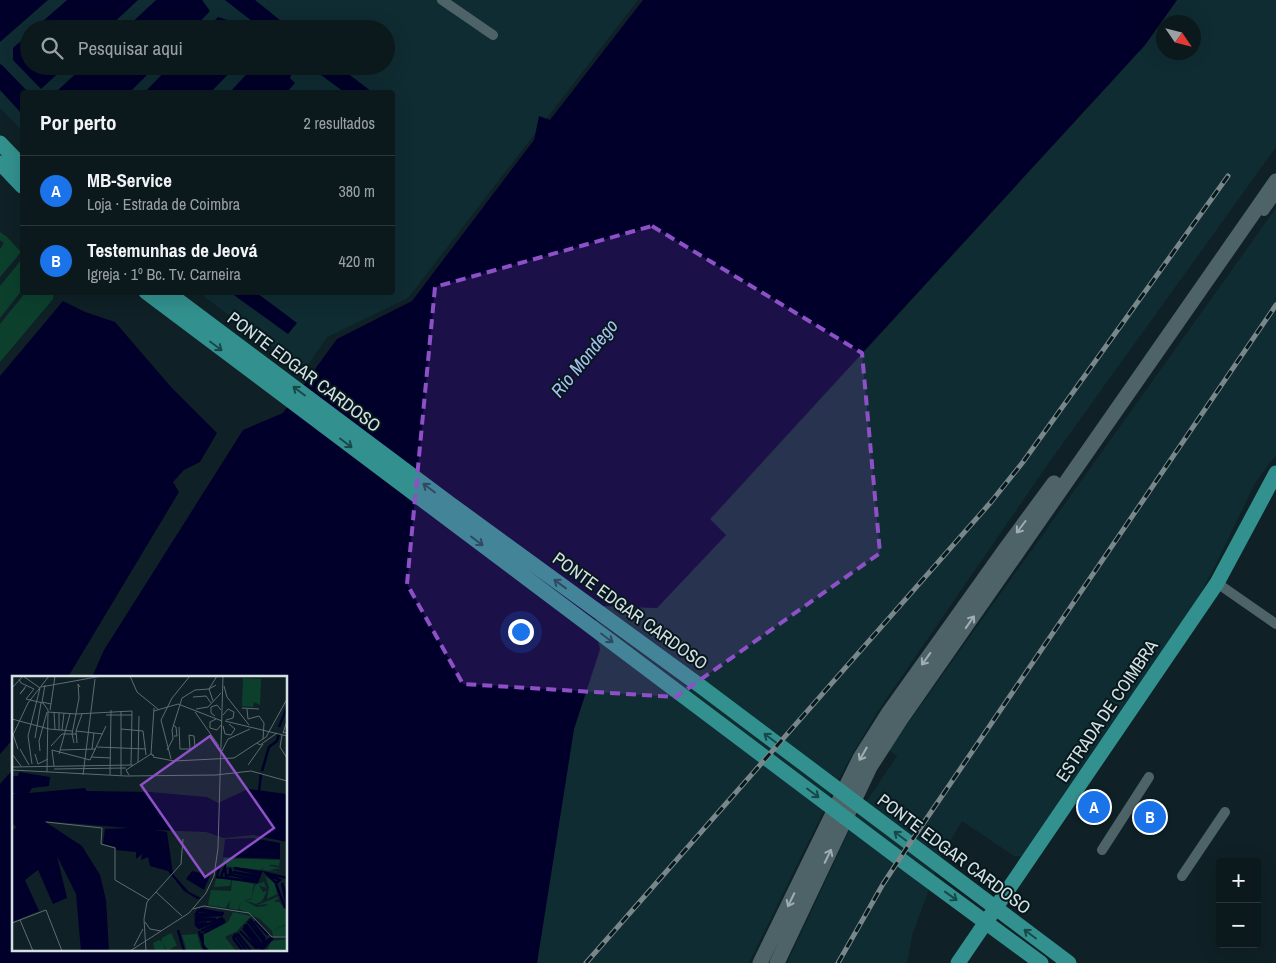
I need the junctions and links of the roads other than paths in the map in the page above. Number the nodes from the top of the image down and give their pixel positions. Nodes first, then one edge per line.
1 (442, 0) edge
2 (493, 36) dead end
3 (0, 143) edge
4 (0, 163) edge
5 (20, 164) edge
6 (1276, 181) edge
7 (20, 184) edge
8 (1276, 194) edge
9 (1208, 278) junction
10 (150, 295) edge
11 (171, 295) edge
12 (1276, 473) edge
13 (1217, 583) junction
14 (1276, 624) edge
15 (895, 716) junction
16 (1149, 777) dead end
17 (1226, 812) dead end
18 (1102, 850) dead end
19 (1182, 876) dead end
20 (760, 963) edge
21 (776, 963) edge
22 (958, 963) edge
23 (1041, 963) edge
24 (1069, 963) edge

1 - 2 street
3 - 5 main road
4 - 7 main road
6 - 9 main road
8 - 9 street
9 - 15 main road
10 -> 23 main road, PONTE EDGAR CARDOSO
24 -> 11 main road, PONTE EDGAR CARDOSO
12 - 13 main road, ESTRADA DE COIMBRA
13 - 14 street
13 - 22 main road, ESTRADA DE COIMBRA
15 -> 20 main road
21 -> 15 main road
16 - 18 street
17 - 19 street

